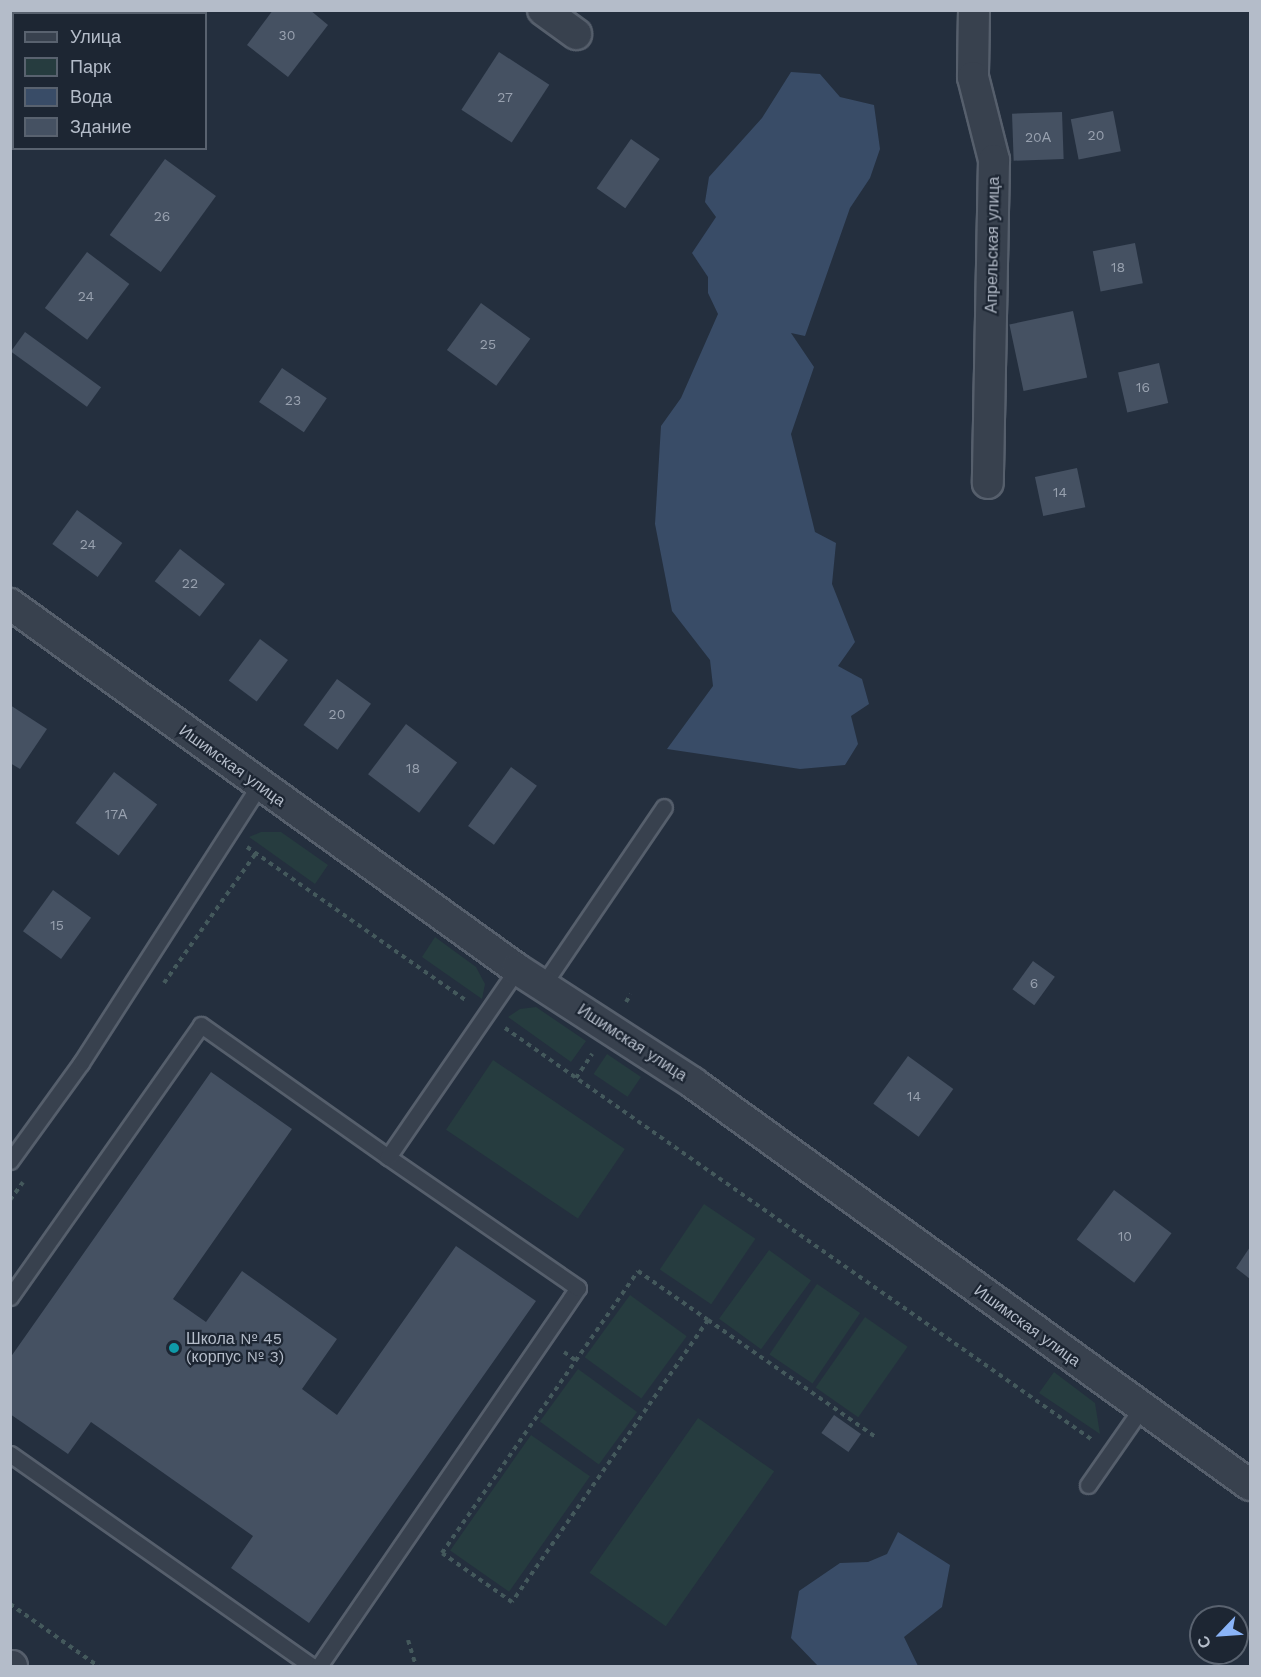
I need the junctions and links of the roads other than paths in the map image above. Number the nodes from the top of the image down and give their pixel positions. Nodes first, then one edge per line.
1 (543, 10) edge
2 (975, 10) edge
3 (576, 34) dead end
4 (988, 483) dead end
5 (10, 604) edge
6 (260, 786) junction
7 (664, 807) dead end
8 (517, 969) junction
9 (543, 985) junction
10 (388, 1157) junction
11 (10, 1161) edge
12 (10, 1297) edge
13 (1141, 1409) junction
14 (10, 1454) edge
15 (1088, 1485) dead end
16 (1251, 1485) edge
17 (312, 1666) edge
18 (319, 1666) edge

1 - 3 street
2 - 4 street, Апрельская улица
5 - 6 street, Ишимская улица
6 - 8 street, Ишимская улица
6 - 11 lane
7 - 9 lane
8 - 9 street, Ишимская улица
8 - 10 lane
9 - 13 street, Ишимская улица
10 - 12 lane
10 - 18 lane
13 - 15 lane
13 - 16 street, Ишимская улица
14 - 17 lane

